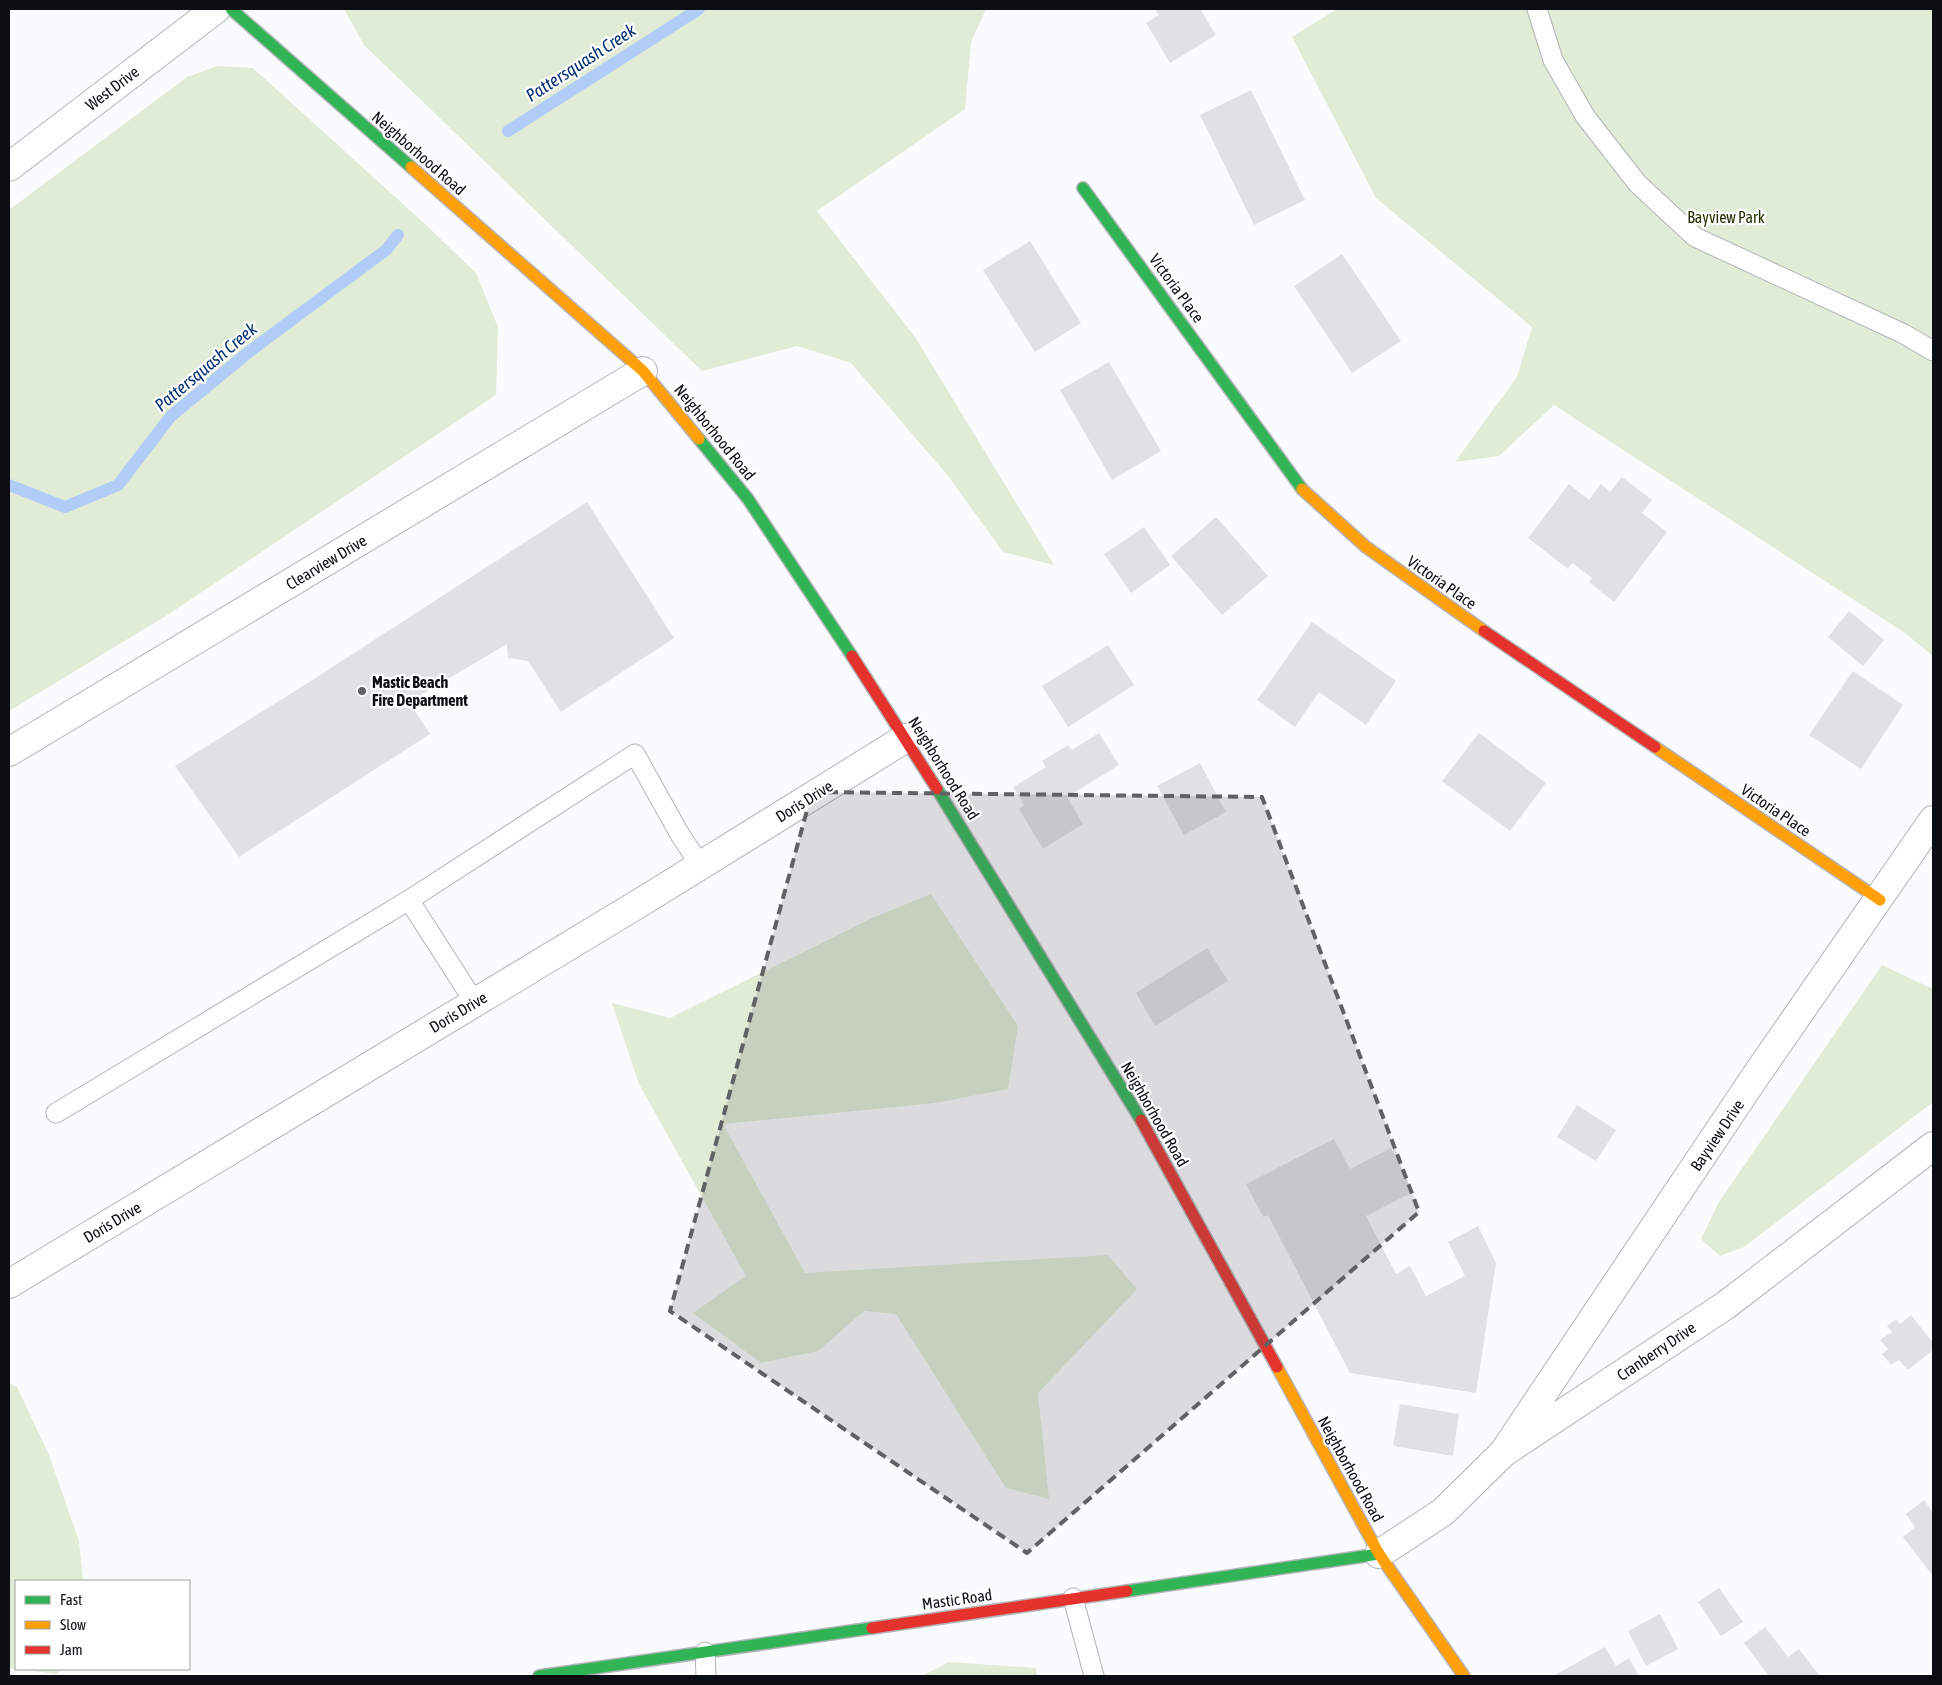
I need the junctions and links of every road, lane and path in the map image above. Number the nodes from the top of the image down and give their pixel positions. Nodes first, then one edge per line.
1 (216, 9) edge
2 (231, 9) edge
3 (1537, 9) edge
4 (9, 167) edge
5 (1083, 188) dead end
6 (1933, 351) edge
7 (644, 371) junction
8 (906, 738) junction
9 (9, 752) edge
10 (1933, 820) edge
11 (700, 865) junction
12 (409, 900) junction
13 (1880, 900) junction
14 (475, 1003) junction
15 (56, 1113) dead end
16 (1933, 1146) edge
17 (9, 1284) edge
18 (1503, 1453) junction
19 (1379, 1554) junction
20 (1073, 1598) junction
21 (705, 1652) junction
22 (539, 1676) edge
23 (706, 1676) edge
24 (1094, 1676) edge
25 (1464, 1676) edge

1 - 4 street, West Drive
2 - 7 street, Neighborhood Road
3 - 6 lane
5 - 13 street, Victoria Place
7 - 8 street, Neighborhood Road
7 - 9 street, Clearview Drive
8 - 11 street, Doris Drive
8 - 19 street, Neighborhood Road
10 - 13 street, Bayview Drive
11 - 12 lane
11 - 14 street, Doris Drive
12 - 14 lane
12 - 15 lane
13 - 18 street, Bayview Drive
14 - 17 street, Doris Drive
16 - 18 street, Cranberry Drive
18 - 19 street, Cranberry Drive
19 - 20 street, Mastic Road
19 - 25 street, Neighborhood Road
20 - 21 street, Mastic Road
20 - 24 lane
21 - 22 street, Mastic Road
21 - 23 lane

